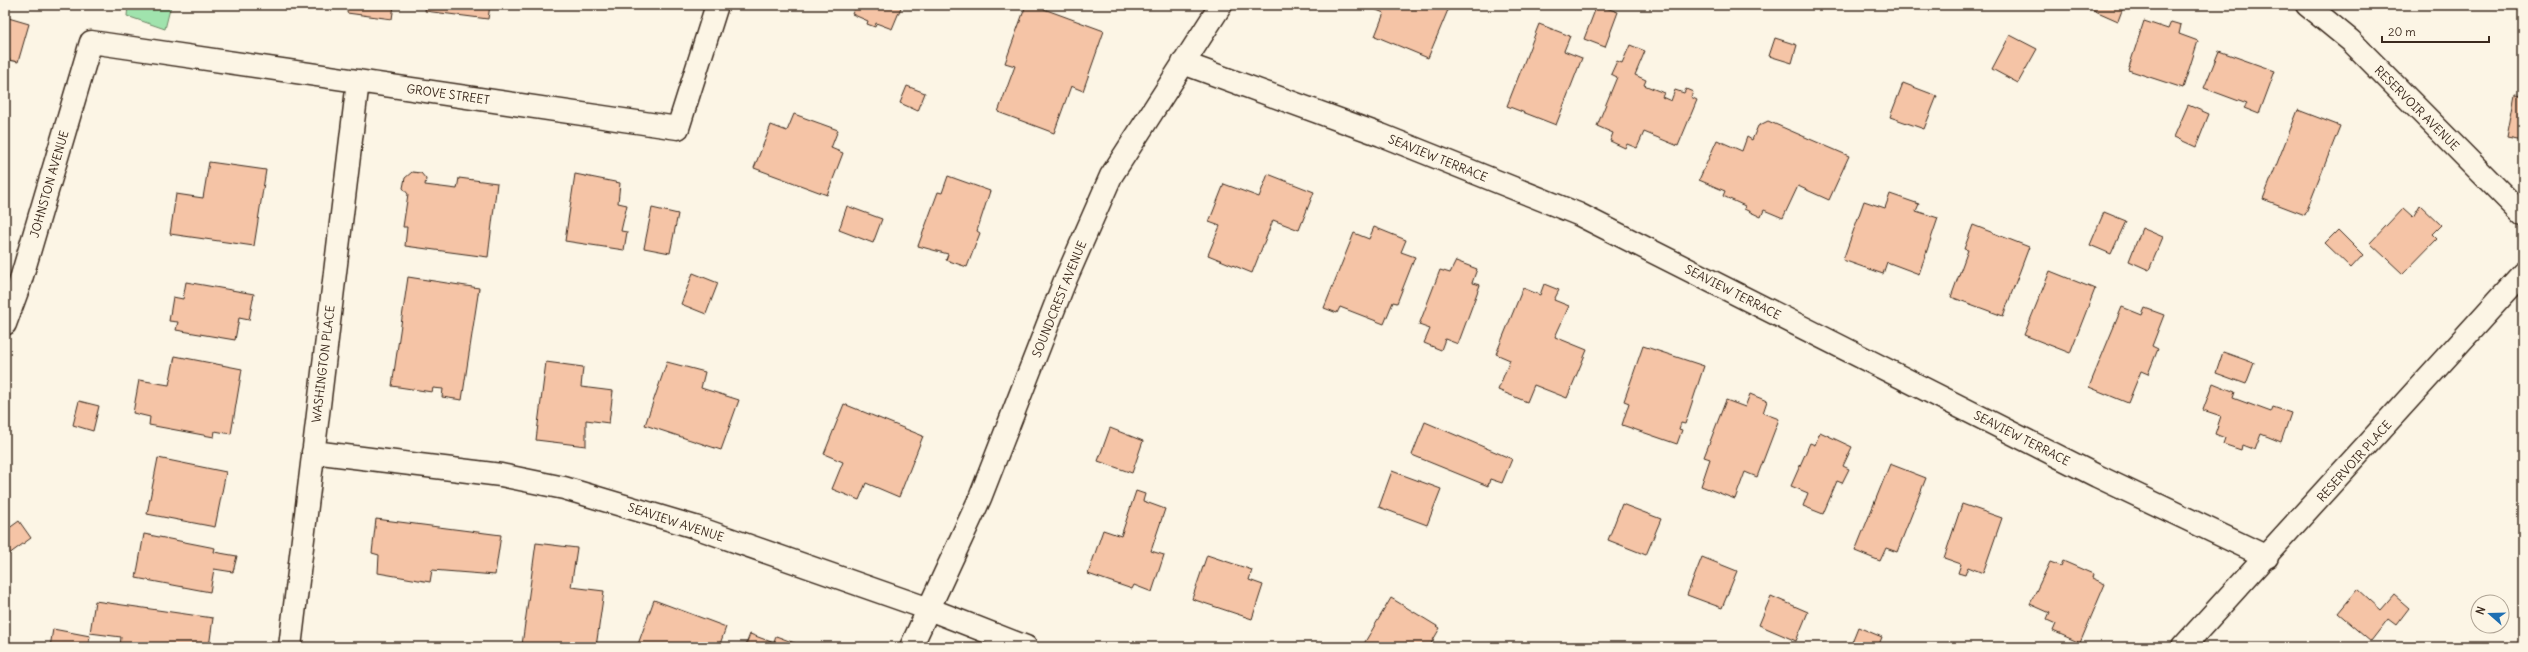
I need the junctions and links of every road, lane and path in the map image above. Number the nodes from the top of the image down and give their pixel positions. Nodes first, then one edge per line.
1 (717, 5) edge
2 (1221, 5) edge
3 (2307, 5) edge
4 (91, 42) joint
5 (1183, 63) junction
6 (358, 81) junction
7 (2523, 215) edge
8 (2523, 273) edge
9 (5, 324) edge
10 (313, 452) junction
11 (2267, 557) junction
12 (929, 609) junction
13 (290, 647) edge
14 (911, 647) edge
15 (1026, 647) edge
16 (2183, 647) edge

1 - 6 street, GROVE STREET
2 - 5 street, SOUNDCREST AVENUE
3 - 7 street, RESERVOIR AVENUE
4 - 6 street, GROVE STREET
4 - 9 street, JOHNSTON AVENUE
5 - 11 street, SEAVIEW TERRACE
5 - 12 street, SOUNDCREST AVENUE
6 - 10 street, WASHINGTON PLACE
8 - 11 street, RESERVOIR PLACE
10 - 12 street, SEAVIEW AVENUE
10 - 13 street, WASHINGTON PLACE
11 - 16 street, RESERVOIR PLACE
12 - 14 street, SOUNDCREST AVENUE
12 - 15 street, SEAVIEW AVENUE

